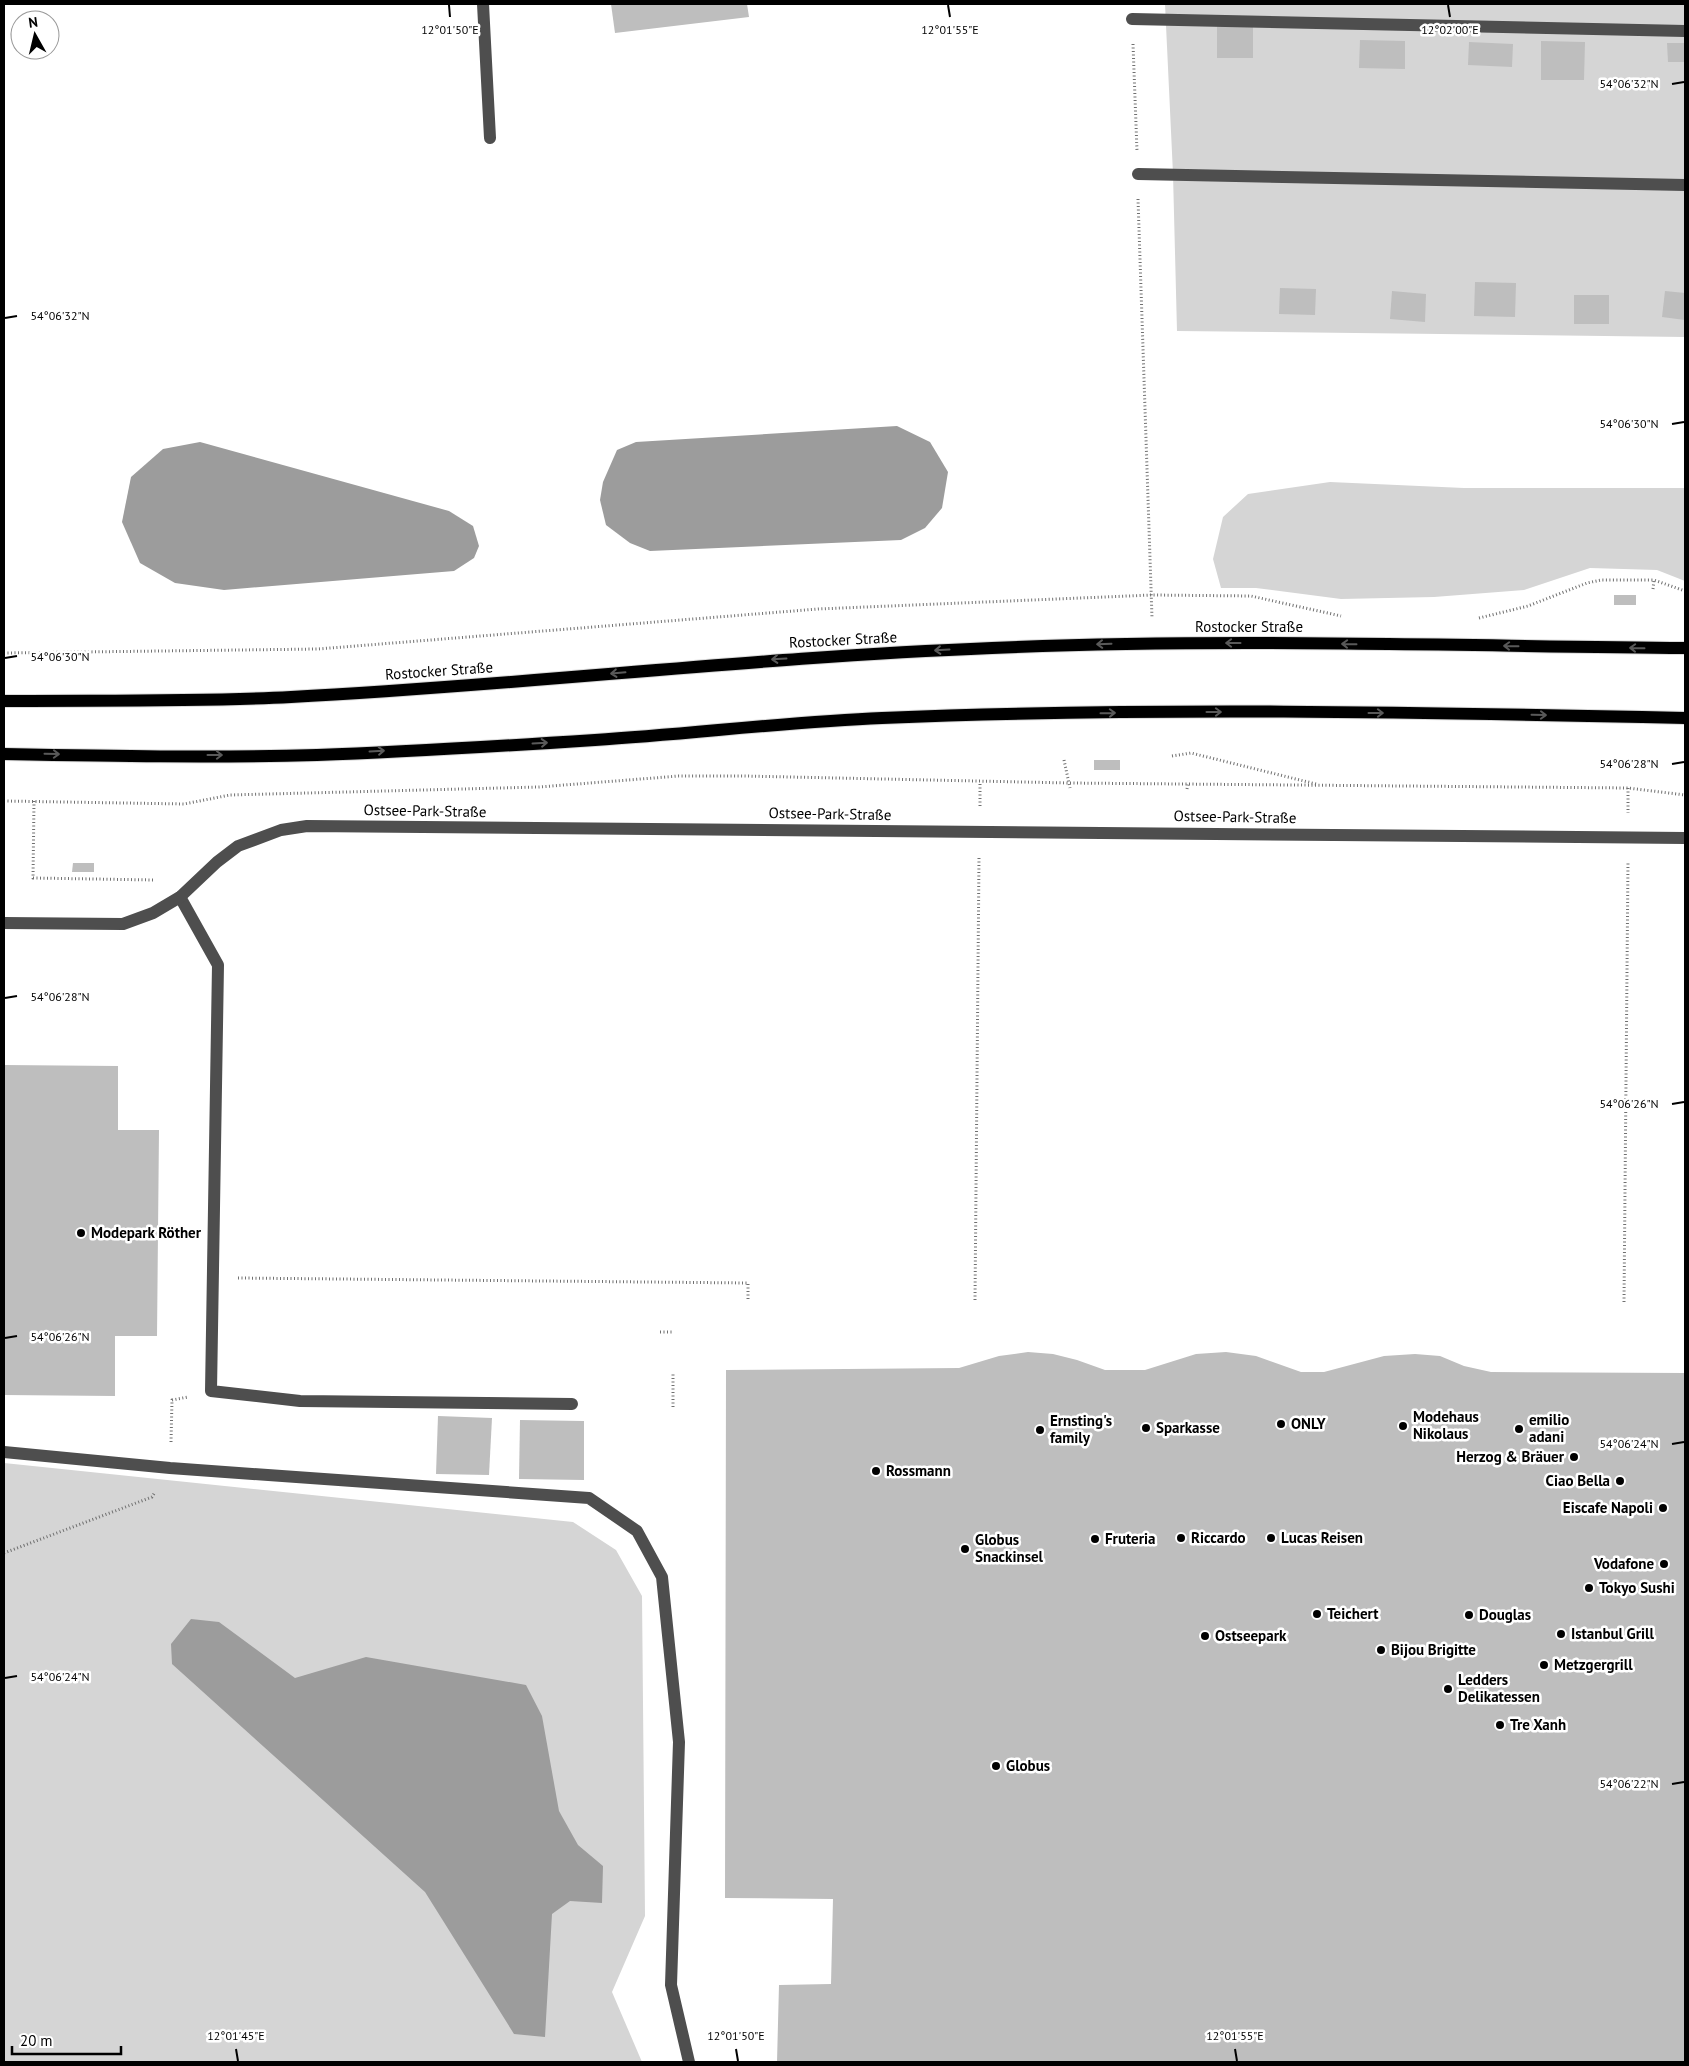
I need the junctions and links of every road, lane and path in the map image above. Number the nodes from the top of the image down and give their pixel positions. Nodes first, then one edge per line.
1 (483, 4) edge
2 (1132, 19) joint
3 (1685, 31) edge
4 (490, 138) dead end
5 (1138, 174) junction
6 (1685, 186) edge
7 (1654, 580) junction
8 (1654, 589) dead end
9 (1685, 591) edge
10 (1152, 595) junction
11 (1350, 616) dead end
12 (1476, 619) dead end
13 (1153, 642) junction
14 (1685, 648) edge
15 (4, 653) edge
16 (4, 700) edge
17 (1685, 718) edge
18 (4, 754) edge
19 (1172, 756) dead end
20 (1064, 760) dead end
21 (980, 782) junction
22 (1188, 784) junction
23 (1321, 785) junction
24 (1069, 786) junction
25 (1628, 788) junction
26 (1187, 789) dead end
27 (1685, 795) edge
28 (4, 801) edge
29 (34, 801) junction
30 (979, 832) junction
31 (1628, 837) junction
32 (1685, 838) edge
33 (154, 880) dead end
34 (180, 897) junction
35 (4, 922) edge
36 (212, 1278) junction
37 (748, 1300) dead end
38 (975, 1300) dead end
39 (1624, 1302) dead end
40 (660, 1332) dead end
41 (674, 1332) dead end
42 (673, 1372) dead end
43 (572, 1404) dead end
44 (673, 1407) dead end
45 (4, 1452) edge
46 (689, 2062) edge

1 - 4 street
2 - 3 street
2 - 5 path
5 - 6 street
5 - 10 path
7 - 8 path
7 - 9 path
7 - 12 path
10 - 11 path
10 - 13 path
10 - 15 path
14 -> 13 main road, Rostocker Straße
13 -> 16 main road, Rostocker Straße
18 -> 17 main road
19 - 23 path
20 - 24 path
21 - 24 path
21 - 29 path
21 - 30 path
22 - 23 path
22 - 24 path
22 - 26 path
23 - 25 path
25 - 27 path
25 - 31 path
28 - 29 path
29 - 33 path
30 - 31 street, Ostsee-Park-Straße
30 - 34 street, Ostsee-Park-Straße
30 - 38 path
31 - 32 street, Ostsee-Park-Straße
31 - 39 path
34 - 35 street, Ostsee-Park-Straße
34 - 36 street
36 - 37 path
36 - 43 street
40 - 41 path
42 - 44 path
45 - 46 street

